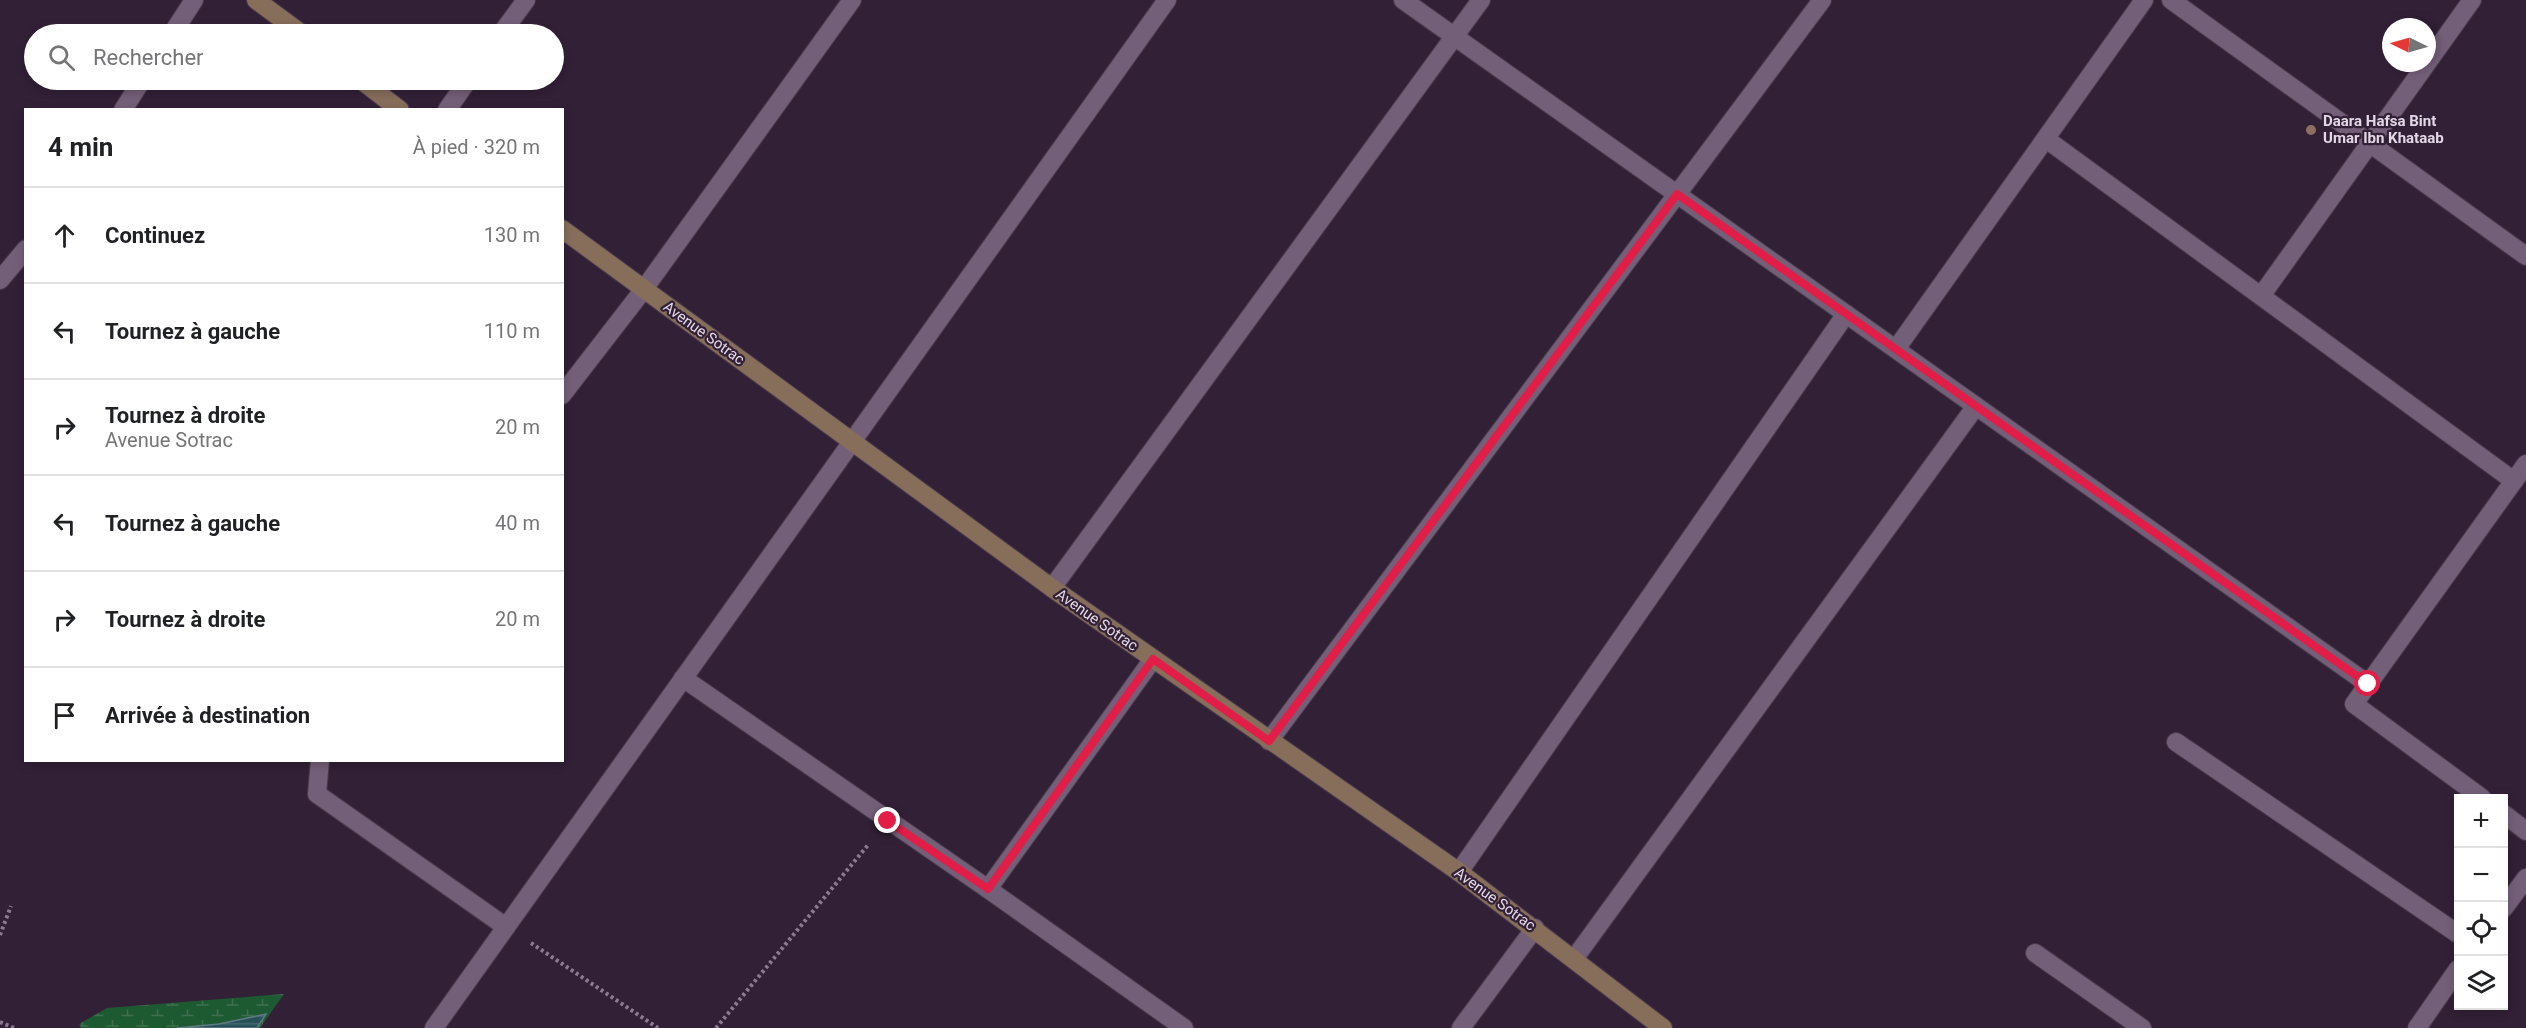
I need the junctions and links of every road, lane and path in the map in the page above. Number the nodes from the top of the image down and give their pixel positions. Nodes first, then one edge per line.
1 (194, 0) edge
2 (256, 0) edge
3 (526, 0) edge
4 (852, 0) edge
5 (1167, 0) edge
6 (1403, 0) edge
7 (1481, 0) edge
8 (1822, 0) edge
9 (2144, 0) edge
10 (2171, 0) edge
11 (2472, 0) edge
12 (178, 24) edge
13 (288, 24) edge
14 (508, 24) edge
15 (1455, 37) junction
16 (136, 90) edge
17 (374, 90) edge
18 (461, 90) edge
19 (124, 108) edge
20 (397, 108) edge
21 (448, 108) edge
22 (2046, 139) junction
23 (2369, 144) junction
24 (1677, 194) junction
25 (564, 231) edge
26 (24, 251) edge
27 (2526, 256) edge
28 (0, 280) edge
29 (644, 290) junction
30 (2261, 296) junction
31 (1846, 314) junction
32 (1896, 349) junction
33 (564, 392) edge
34 (1976, 406) junction
35 (852, 442) junction
36 (2526, 464) edge
37 (2514, 481) junction
38 (1052, 588) junction
39 (1153, 659) junction
40 (683, 678) junction
41 (2368, 684) junction
42 (1269, 741) junction
43 (2176, 742) dead end
44 (320, 762) edge
45 (2477, 794) edge
46 (2508, 817) edge
47 (888, 821) junction
48 (2526, 831) edge
49 (1459, 872) junction
50 (2526, 878) edge
51 (988, 889) junction
52 (2508, 903) edge
53 (11, 906) dead end
54 (506, 927) junction
55 (1534, 928) junction
56 (2454, 931) edge
57 (0, 935) edge
58 (2035, 953) dead end
59 (1574, 959) junction
60 (2454, 975) edge
61 (0, 1022) edge
62 (1172, 1025) edge
63 (14, 1028) edge
64 (434, 1028) edge
65 (658, 1028) edge
66 (716, 1028) edge
67 (1461, 1028) edge
68 (1663, 1028) edge
69 (2142, 1028) edge
70 (2417, 1028) edge

1 - 12 street
2 - 13 street
3 - 14 street
4 - 29 street
5 - 35 street
6 - 15 street
7 - 15 street
8 - 24 street
9 - 22 street
10 - 23 street
11 - 23 street
15 - 24 street
15 - 38 street
16 - 19 street
17 - 20 street
18 - 21 street
22 - 30 street
22 - 32 street
23 - 27 street
23 - 30 street
24 - 31 street
24 - 42 street
25 - 29 street, Avenue Sotrac
26 - 28 street
29 - 33 street
29 - 35 street, Avenue Sotrac
30 - 37 street
31 - 32 street
31 - 49 street
32 - 34 street
34 - 41 street
34 - 59 street
35 - 38 street, Avenue Sotrac
35 - 40 street
36 - 37 street
37 - 41 street
38 - 39 street, Avenue Sotrac
39 - 42 street, Avenue Sotrac
39 - 51 street
40 - 47 street
40 - 54 street
41 - 45 street
42 - 49 street, Avenue Sotrac
43 - 56 street
44 - 54 street
46 - 48 street
47 - 51 street
47 - 66 path
49 - 55 street, Avenue Sotrac
50 - 52 street
51 - 62 street
53 - 57 path
54 - 64 street
54 - 65 path
55 - 59 street, Avenue Sotrac
55 - 67 street
58 - 69 street
59 - 68 street, Avenue Sotrac
60 - 70 street
61 - 63 path

